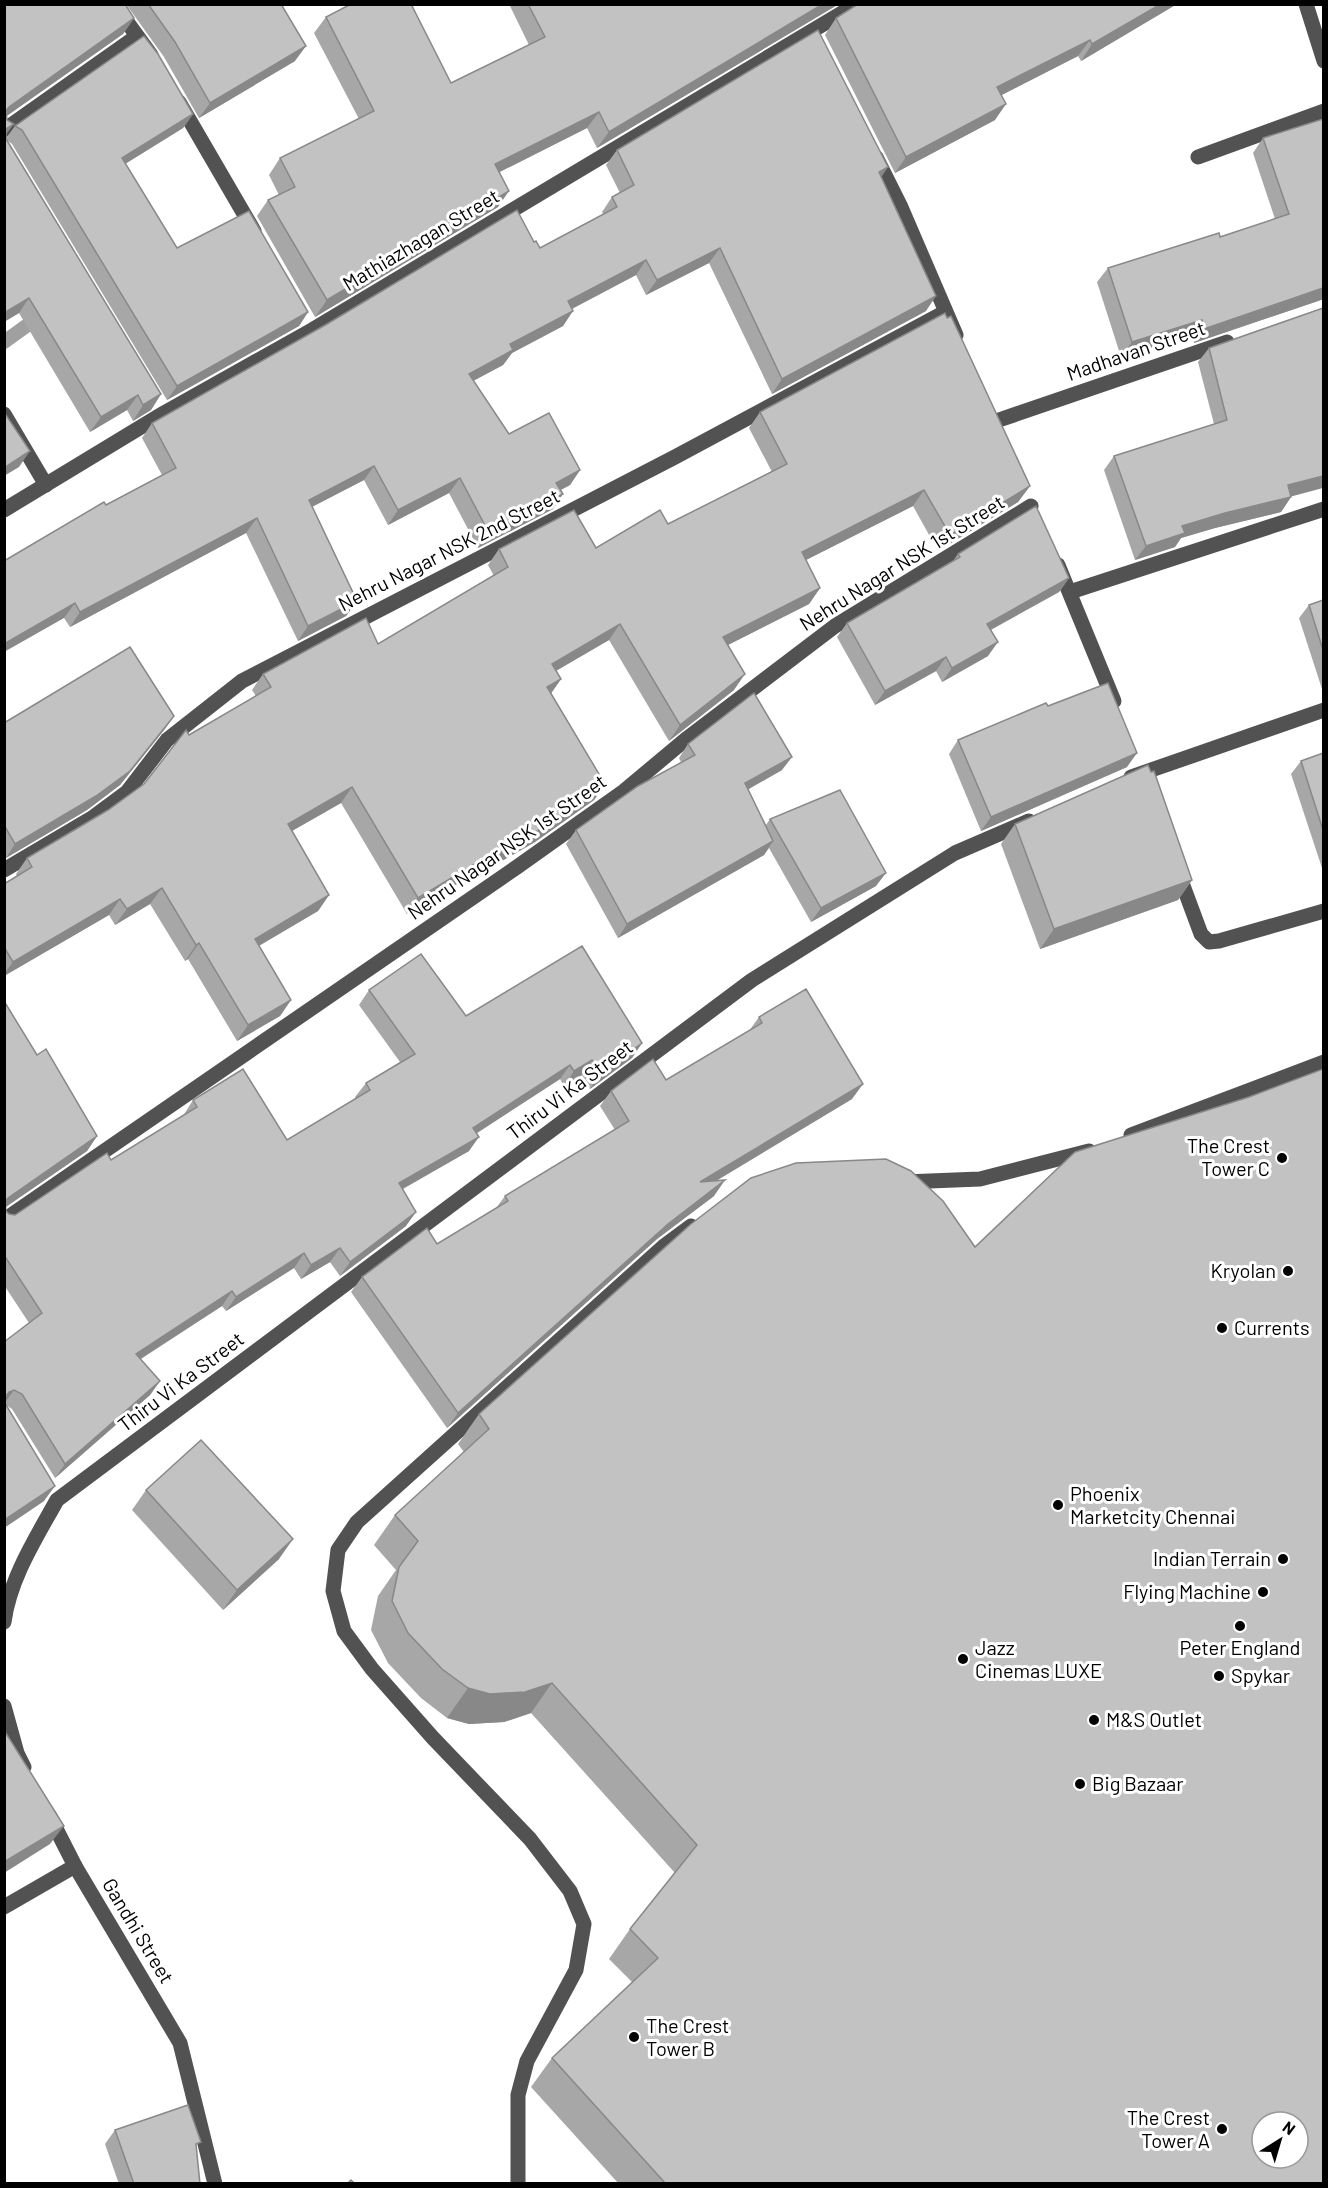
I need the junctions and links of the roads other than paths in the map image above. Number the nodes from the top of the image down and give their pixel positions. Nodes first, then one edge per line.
1 (114, 4) edge
2 (857, 4) edge
3 (1307, 5) edge
4 (137, 36) junction
5 (1323, 61) edge
6 (156, 63) edge
7 (174, 94) edge
8 (1323, 111) edge
9 (4, 130) edge
10 (869, 144) edge
11 (1197, 157) dead end
12 (264, 248) edge
13 (945, 312) junction
14 (1244, 336) edge
15 (964, 352) edge
16 (4, 414) edge
17 (996, 421) edge
18 (46, 485) junction
19 (1031, 506) edge
20 (1323, 509) edge
21 (4, 510) edge
22 (1051, 549) edge
23 (1070, 592) junction
24 (1323, 710) edge
25 (1121, 719) edge
26 (1122, 780) edge
27 (1039, 816) edge
28 (1173, 856) edge
29 (4, 870) edge
30 (1323, 911) edge
31 (1323, 1062) edge
32 (894, 1181) edge
33 (4, 1220) edge
34 (700, 1220) edge
35 (4, 1622) edge
36 (4, 1706) edge
37 (33, 1784) edge
38 (43, 1804) edge
39 (75, 1866) junction
40 (4, 1906) edge
41 (215, 2184) edge
42 (518, 2184) edge

1 - 4 street
2 - 18 street, Mathiazhagan Street
3 - 5 street
4 - 6 street
4 - 9 street
7 - 12 street
8 - 11 street
10 - 13 street
13 - 15 street
13 - 29 street, Nehru Nagar NSK 2nd Street
14 - 17 street, Madhavan Street
16 - 18 street
18 - 21 street, Mathiazhagan Street
19 - 33 street, Nehru Nagar NSK 1st Street
20 - 23 street
22 - 23 street
23 - 25 street
24 - 26 street
27 - 35 street, Thiru Vi Ka Street
28 - 30 street
31 - 32 street
34 - 42 street
36 - 37 street
38 - 39 street, Gandhi Street
39 - 40 street
39 - 41 street, Gandhi Street

